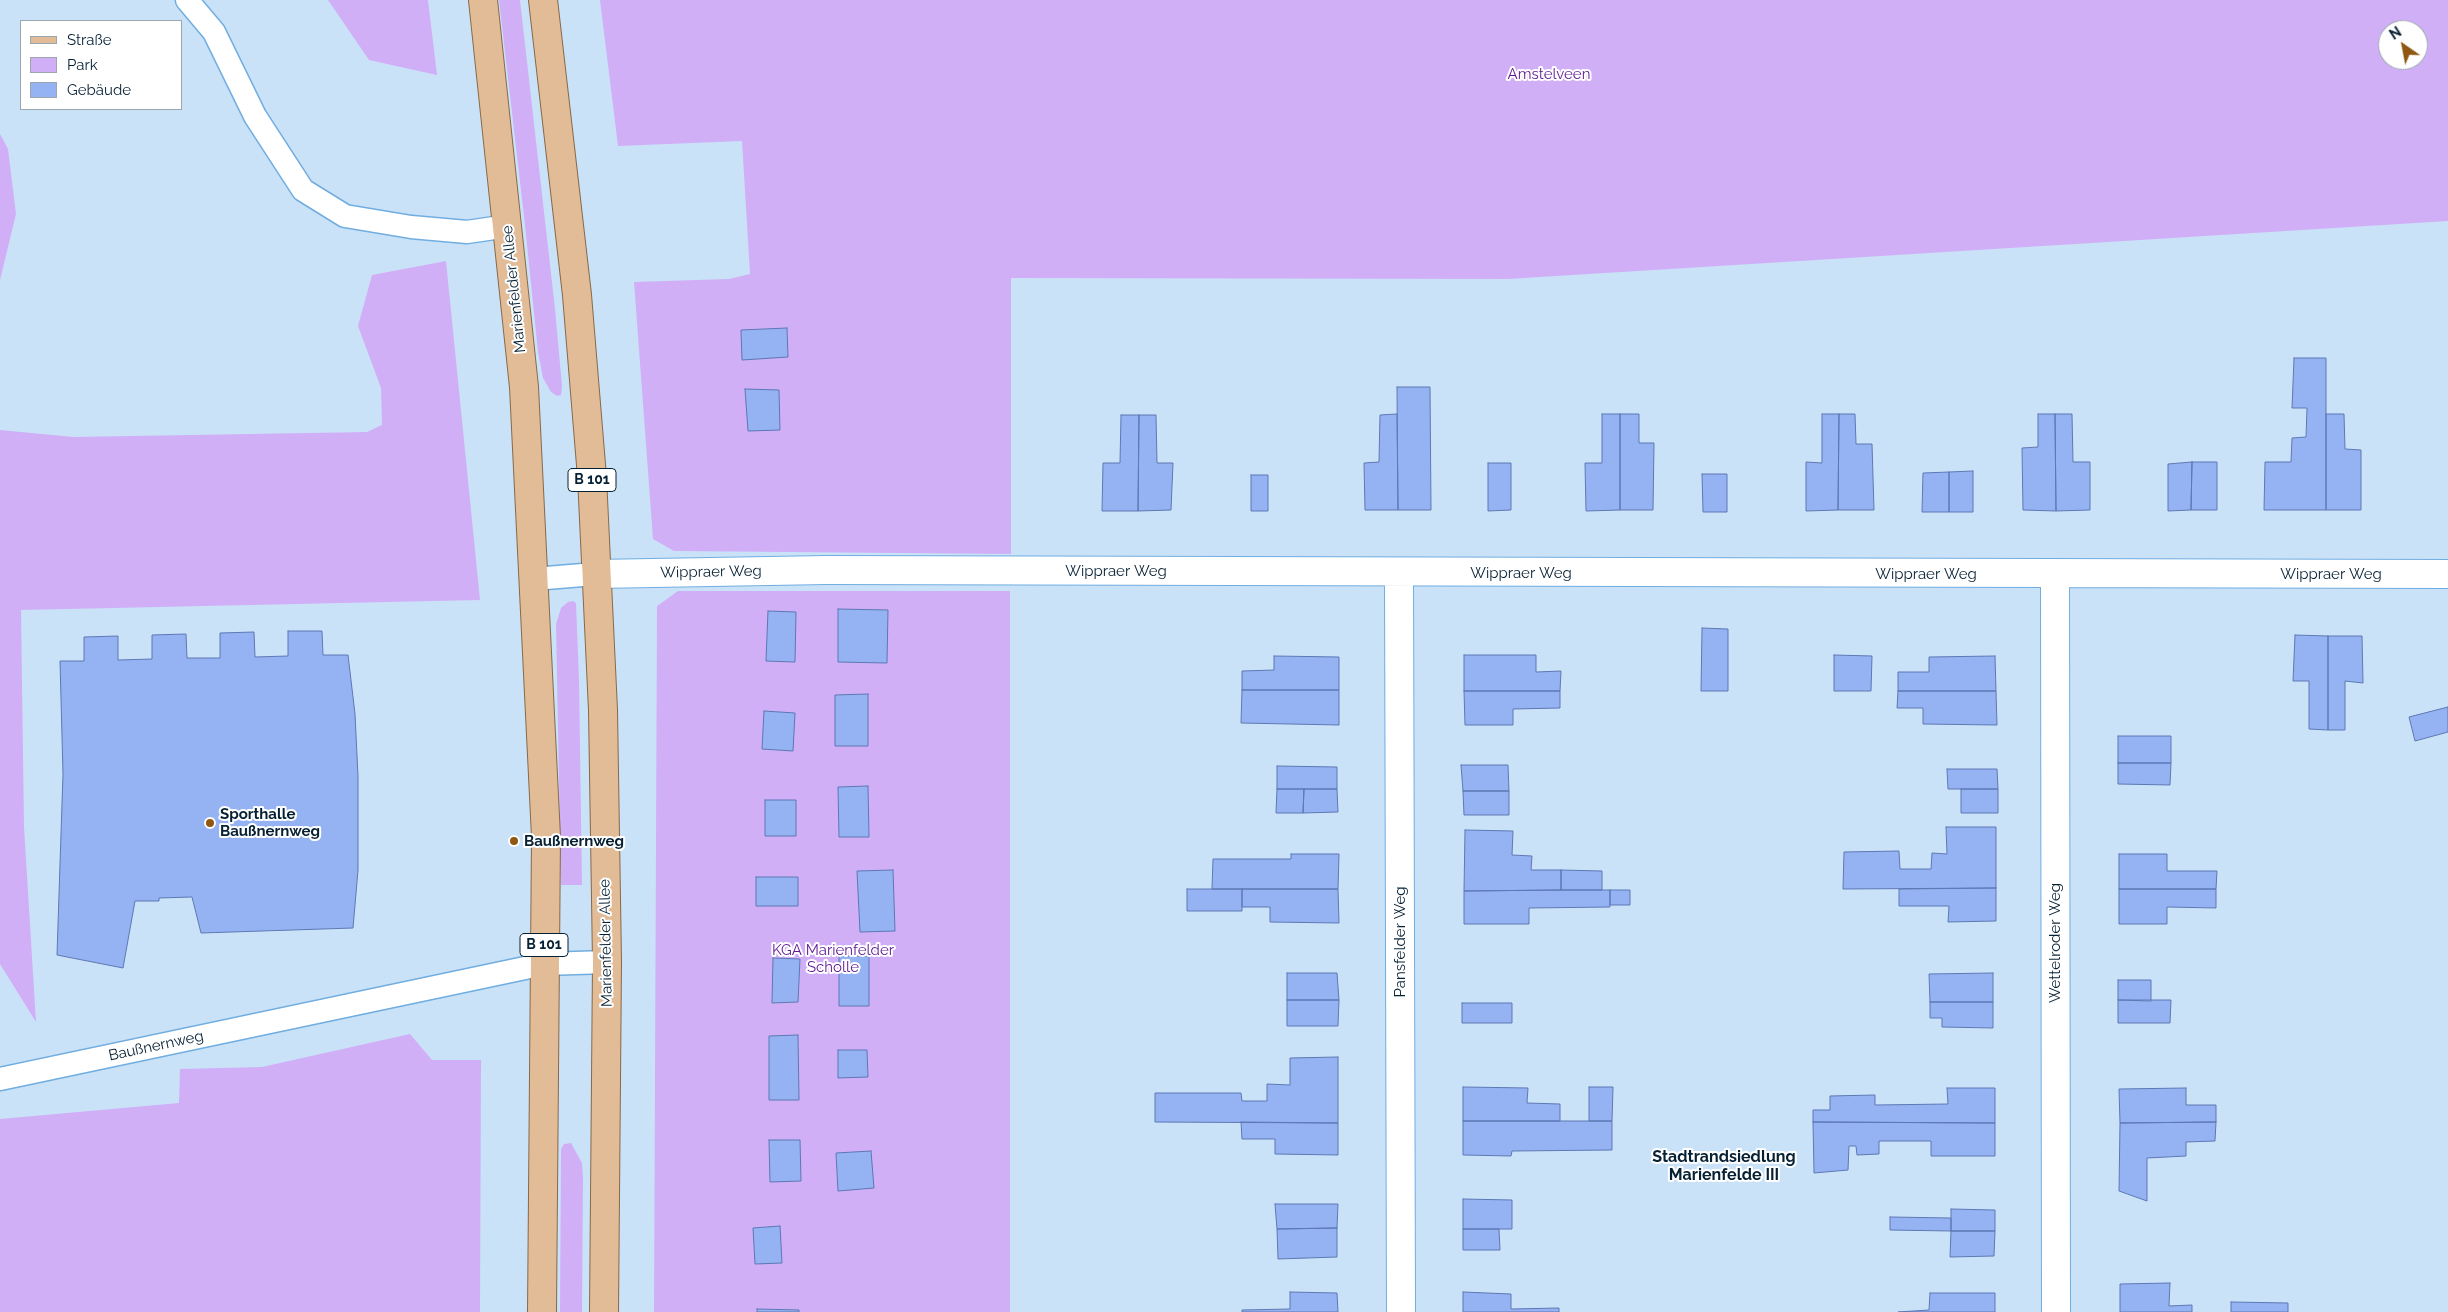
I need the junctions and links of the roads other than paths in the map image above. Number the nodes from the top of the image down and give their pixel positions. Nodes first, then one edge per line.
1 (187, 0) edge
2 (482, 0) edge
3 (543, 0) edge
4 (508, 226) junction
5 (1399, 573) junction
6 (595, 574) junction
7 (2055, 574) junction
8 (2448, 574) edge
9 (534, 579) junction
10 (607, 962) junction
11 (544, 964) junction
12 (0, 1079) edge
13 (542, 1312) edge
14 (604, 1312) edge
15 (1401, 1312) edge
16 (2056, 1312) edge

1 - 4 lane
2 - 4 main road, Marienfelder Allee / B 101
3 - 6 main road, Marienfelder Allee / B 101
4 - 9 main road, Marienfelder Allee / B 101
5 - 6 street, Wippraer Weg
5 - 7 street, Wippraer Weg
5 - 15 street, Pansfelder Weg
6 - 9 lane
6 - 10 main road, Marienfelder Allee / B 101
7 - 8 street, Wippraer Weg
7 - 16 street, Wettelroder Weg
9 - 11 main road, Marienfelder Allee / B 101
10 - 11 lane, Baußnernweg
10 - 14 main road, Marienfelder Allee / B 101
11 - 12 lane, Baußnernweg
11 - 13 main road, Marienfelder Allee / B 101

